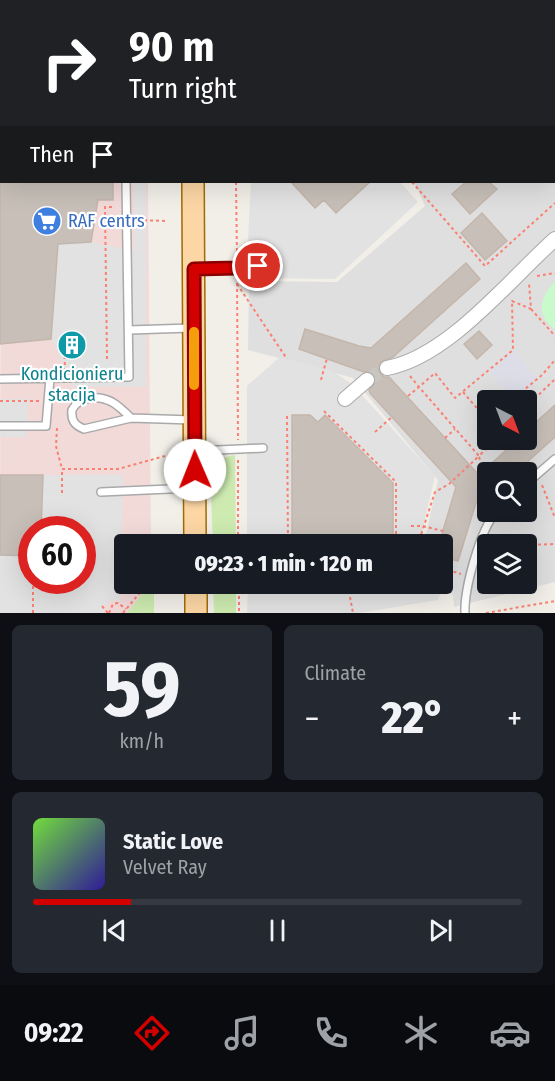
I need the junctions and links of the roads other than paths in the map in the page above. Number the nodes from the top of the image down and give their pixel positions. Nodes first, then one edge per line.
1 (126, 183) edge
2 (193, 183) edge
3 (555, 239) edge
4 (258, 266) dead end
5 (194, 269) junction
6 (194, 328) junction
7 (129, 330) junction
8 (394, 367) tunnel mouth
9 (50, 378) junction
10 (0, 379) edge
11 (367, 381) tunnel mouth
12 (345, 399) dead end
13 (131, 418) junction
14 (194, 420) junction
15 (0, 426) edge
16 (263, 448) dead end
17 (194, 451) junction
18 (555, 459) edge
19 (537, 475) edge
20 (195, 488) junction
21 (101, 492) dead end
22 (491, 522) edge
23 (195, 534) edge
24 (196, 594) edge
25 (196, 613) edge
26 (465, 613) edge

1 - 7 lane
2 - 5 main road
3 - 8 street
4 - 5 lane
5 - 6 main road
6 - 7 lane
6 - 14 main road
7 - 9 lane
9 - 10 lane
9 - 15 lane
11 - 12 street
13 - 13 lane
13 - 14 lane
14 - 17 main road
16 - 17 lane
17 - 20 main road
18 - 19 lane
20 - 21 lane
20 - 23 main road
22 - 26 lane
24 - 25 main road

